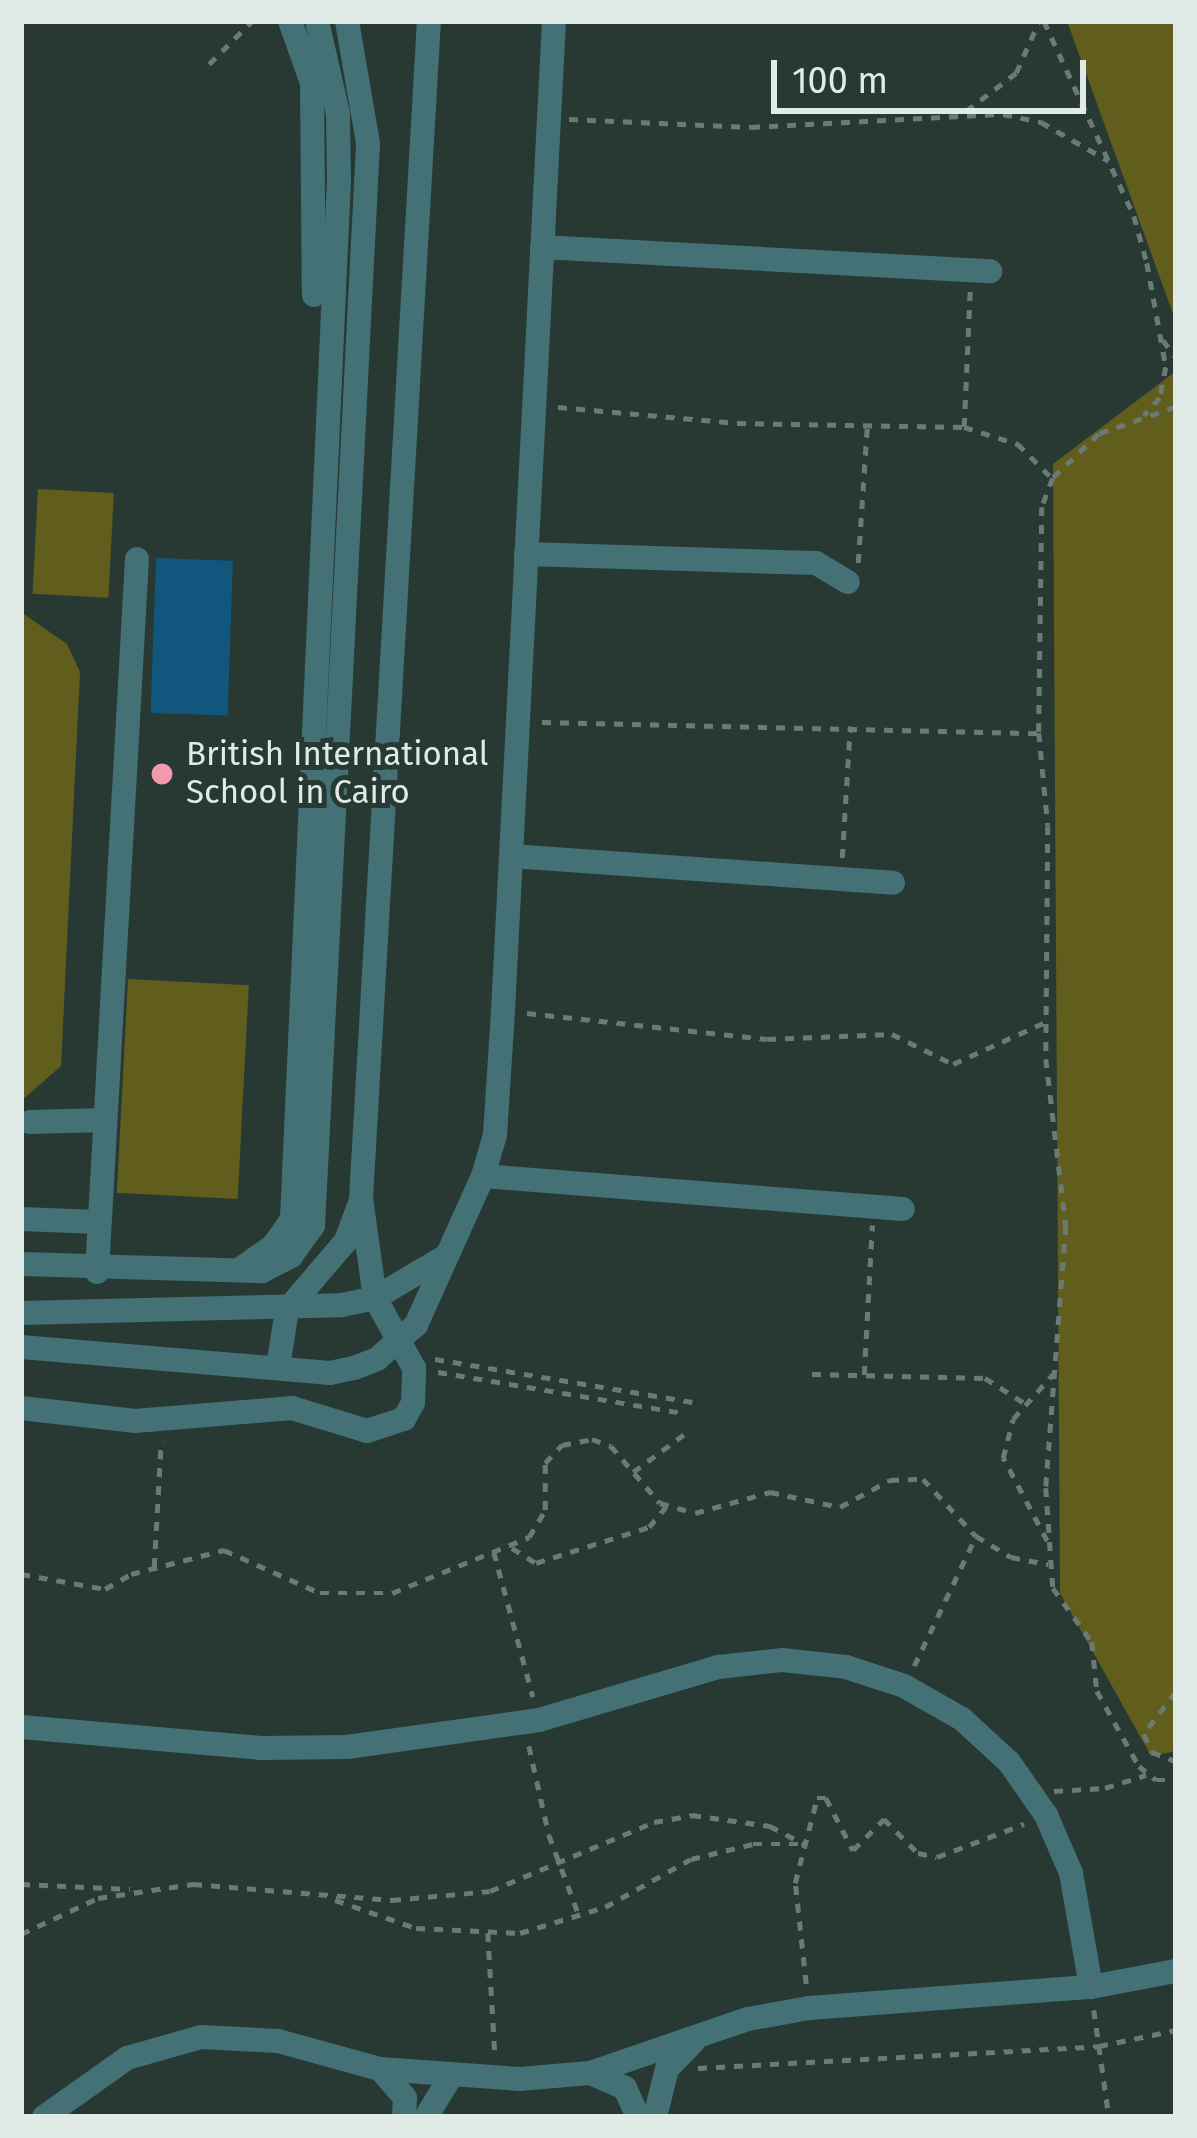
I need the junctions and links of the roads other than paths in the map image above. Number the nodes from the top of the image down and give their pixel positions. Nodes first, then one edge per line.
1 (290, 21) edge
2 (316, 21) edge
3 (347, 21) edge
4 (429, 21) edge
5 (554, 21) edge
6 (542, 248) junction
7 (981, 270) road end
8 (314, 295) dead end
9 (526, 554) junction
10 (136, 559) dead end
11 (844, 579) road end
12 (511, 856) junction
13 (893, 883) dead end
14 (105, 1120) junction
15 (30, 1122) dead end
16 (483, 1177) junction
17 (361, 1199) junction
18 (903, 1209) dead end
19 (21, 1219) edge
20 (100, 1222) junction
21 (302, 1223) junction
22 (446, 1256) junction
23 (21, 1264) edge
24 (97, 1272) junction
25 (375, 1298) junction
26 (287, 1310) junction
27 (21, 1313) edge
28 (107, 1316) junction
29 (21, 1347) edge
30 (406, 1356) junction
31 (103, 1358) junction
32 (278, 1367) junction
33 (21, 1408) edge
34 (21, 1727) edge
35 (1176, 1971) edge
36 (1091, 1988) junction
37 (705, 2034) junction
38 (380, 2069) junction
39 (590, 2073) junction
40 (450, 2078) junction
41 (44, 2117) edge
42 (404, 2117) edge
43 (426, 2117) edge
44 (638, 2117) edge
45 (655, 2117) edge

1 - 8 street
2 - 21 street
3 - 21 street
4 - 17 street
5 - 6 street
6 - 7 street
6 - 9 street
9 - 11 street
9 - 12 street
10 - 14 street
12 - 13 street
12 - 16 street
14 - 15 street
14 - 20 street
16 - 18 street
16 - 22 street
17 - 25 street
17 - 26 street
19 - 20 street
20 - 24 street
21 - 24 street
22 - 25 street
22 - 30 street
23 - 24 street
25 - 26 street
25 - 30 street
26 - 28 street
26 - 32 street
27 - 28 street
28 - 31 street
29 - 31 street
30 - 32 street
30 - 33 street
31 - 32 street
34 - 36 street
35 - 36 street
36 - 37 street
37 - 39 street
37 - 45 street
38 - 40 street
38 - 41 street
38 - 42 street
39 - 40 street
39 - 44 street
40 - 43 street

